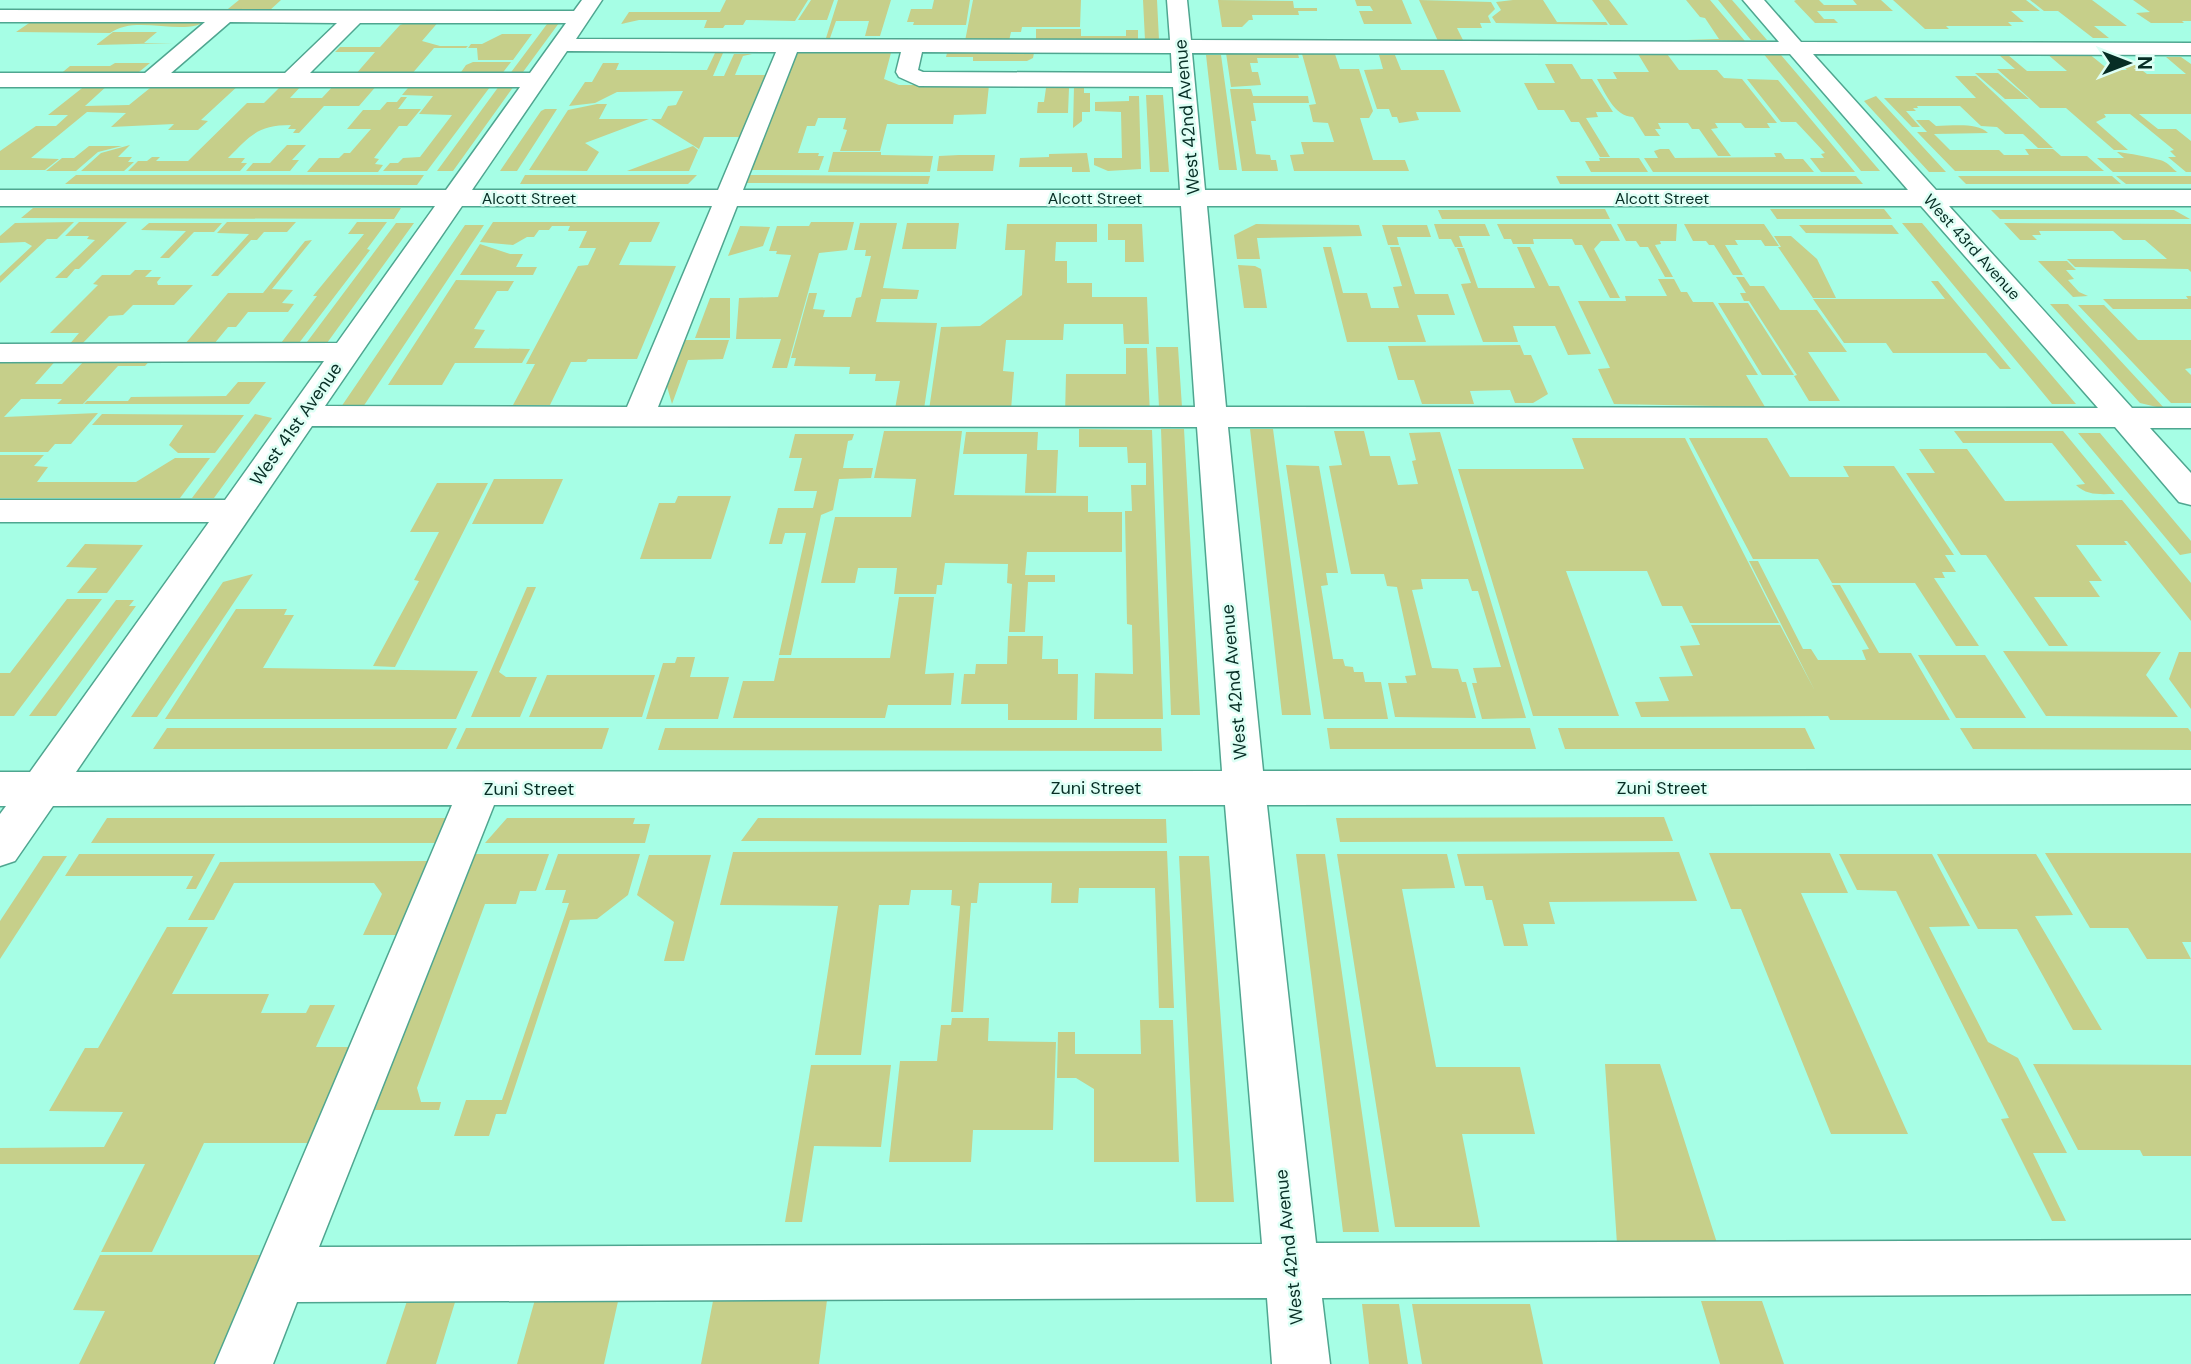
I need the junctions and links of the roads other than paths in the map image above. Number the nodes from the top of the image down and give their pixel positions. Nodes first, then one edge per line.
1 (17, 0) edge
2 (1177, 0) edge
3 (1753, 0) edge
4 (586, 9) edge
5 (0, 14) edge
6 (225, 16) junction
7 (354, 17) junction
8 (561, 46) junction
9 (789, 46) junction
10 (913, 46) junction
11 (1181, 47) junction
12 (1796, 48) junction
13 (2191, 49) edge
14 (0, 80) edge
15 (150, 80) junction
16 (291, 80) junction
17 (536, 80) junction
18 (1184, 80) junction
19 (0, 198) edge
20 (454, 198) junction
21 (727, 198) junction
22 (1193, 198) junction
23 (1929, 198) junction
24 (2191, 198) edge
25 (347, 352) junction
26 (0, 353) edge
27 (302, 416) junction
28 (639, 416) junction
29 (1211, 417) junction
30 (2124, 418) junction
31 (2191, 418) edge
32 (2191, 494) edge
33 (0, 511) edge
34 (235, 511) junction
35 (2191, 787) edge
36 (1244, 788) junction
37 (0, 789) edge
38 (41, 789) junction
39 (480, 789) junction
40 (0, 848) edge
41 (2191, 1267) edge
42 (1292, 1270) junction
43 (281, 1275) junction
44 (244, 1364) edge
45 (1301, 1364) edge

1 - 5 street
2 - 11 street, West 42nd Avenue
3 - 12 street, West 43rd Avenue
4 - 7 street
4 - 8 street, West 41st Avenue
5 - 6 street
6 - 7 street
6 - 15 street
7 - 16 street
8 - 9 street
8 - 17 street, West 41st Avenue
9 - 10 street
9 - 21 street
10 - 11 street
10 - 18 street
11 - 12 street
11 - 18 street, West 42nd Avenue
12 - 13 street
12 - 23 street, West 43rd Avenue
14 - 15 street
15 - 16 street
16 - 17 street
17 - 20 street, West 41st Avenue
18 - 22 street, West 42nd Avenue
19 - 20 street, Alcott Street
20 - 21 street, Alcott Street
20 - 25 street, West 41st Avenue
21 - 22 street, Alcott Street
21 - 28 street
22 - 23 street, Alcott Street
22 - 29 street, West 42nd Avenue
23 - 24 street, Alcott Street
23 - 30 street, West 43rd Avenue
25 - 26 street
25 - 27 street, West 41st Avenue
27 - 28 street
27 - 34 street, West 41st Avenue
28 - 29 street
29 - 30 street
29 - 36 street, West 42nd Avenue
30 - 31 street
30 - 32 street, West 43rd Avenue
33 - 34 street
34 - 38 street, West 41st Avenue
35 - 36 street, Zuni Street
36 - 39 street, Zuni Street
36 - 42 street, West 42nd Avenue
37 - 38 street, Zuni Street
38 - 39 street, Zuni Street
38 - 40 street, West 41st Avenue
39 - 43 street
41 - 42 street
42 - 43 street
42 - 45 street, West 42nd Avenue
43 - 44 street

